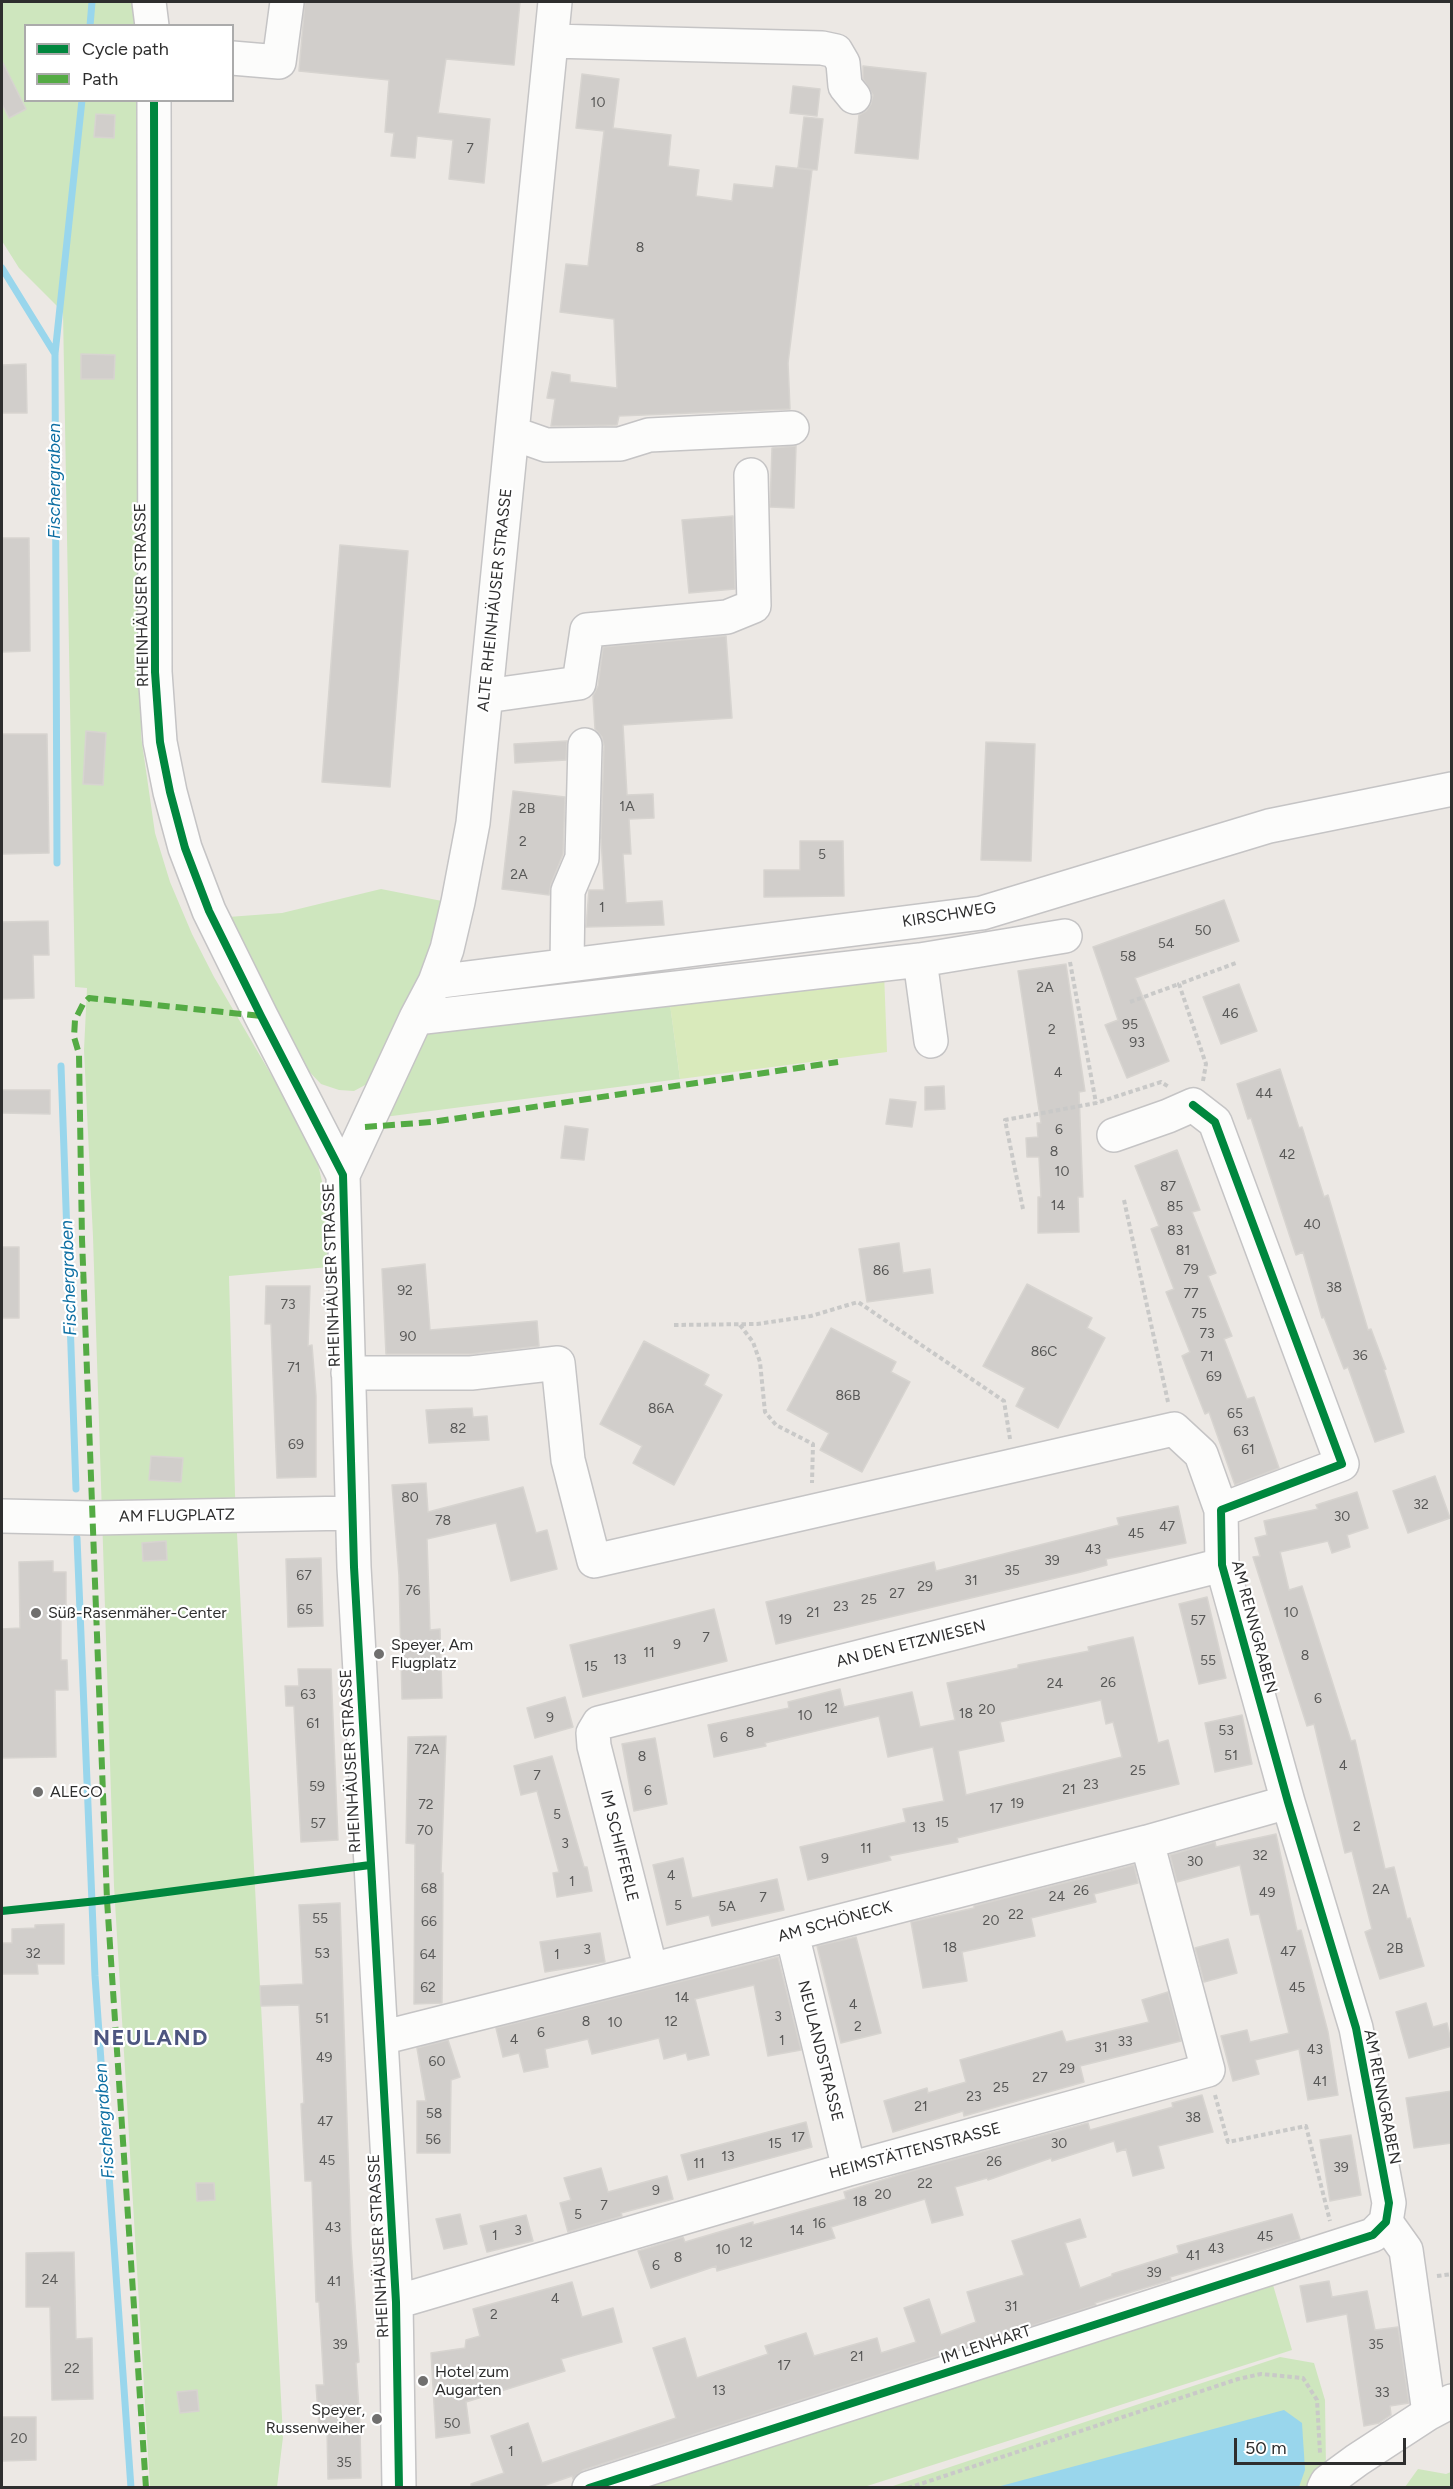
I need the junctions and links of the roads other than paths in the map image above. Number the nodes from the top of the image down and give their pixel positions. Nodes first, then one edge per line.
1 (149, 2) edge
2 (286, 2) edge
3 (555, 2) edge
4 (152, 24) edge
5 (551, 41) junction
6 (234, 58) edge
7 (854, 97) dead end
8 (154, 102) edge
9 (792, 428) dead end
10 (512, 433) junction
11 (751, 475) dead end
12 (486, 696) junction
13 (585, 745) dead end
14 (1452, 789) edge
15 (1065, 936) road end
16 (920, 960) junction
17 (567, 965) junction
18 (435, 981) junction
19 (416, 1018) junction
20 (931, 1041) dead end
21 (1114, 1135) dead end
22 (343, 1175) junction
23 (348, 1373) junction
24 (1174, 1429) joint
25 (1221, 1510) junction
26 (352, 1513) junction
27 (2, 1516) edge
28 (1222, 1564) junction
29 (599, 1723) joint
30 (1288, 1802) junction
31 (1147, 1842) junction
32 (792, 1934) junction
33 (651, 1970) junction
34 (381, 2038) junction
35 (849, 2169) junction
36 (1386, 2222) junction
37 (396, 2302) junction
38 (1440, 2407) edge
39 (1326, 2485) edge
40 (399, 2487) edge
41 (589, 2487) edge

1 - 4 street
2 - 6 street
3 - 5 street, ALTE RHEINHÄUSER STRASSE
5 - 7 street
5 - 10 street, ALTE RHEINHÄUSER STRASSE
8 - 22 street, RHEINHÄUSER STRASSE
9 - 10 street
10 - 12 street, ALTE RHEINHÄUSER STRASSE
11 - 12 street
12 - 18 street, ALTE RHEINHÄUSER STRASSE
13 - 17 street
14 - 17 street, KIRSCHWEG
15 - 16 street
16 - 19 street
16 - 20 street
17 - 18 street, KIRSCHWEG
18 - 19 street, ALTE RHEINHÄUSER STRASSE
19 - 22 street, ALTE RHEINHÄUSER STRASSE
21 - 25 street
22 - 23 street, RHEINHÄUSER STRASSE
23 - 24 street, RHEINHÄUSER STRASSE
23 - 26 street, RHEINHÄUSER STRASSE
24 - 25 street, AM RENNGRABEN
25 - 28 street, AM RENNGRABEN
26 - 27 street, AM FLUGPLATZ
26 - 34 street, RHEINHÄUSER STRASSE
28 - 29 street, AN DEN ETZWIESEN
28 - 30 street, AM RENNGRABEN
29 - 33 street, IM SCHIFFERLE
30 - 31 street, AM SCHÖNECK
30 - 36 street, AM RENNGRABEN
31 - 32 street, AM SCHÖNECK
31 - 35 street, HEIMSTÄTTENSTRASSE
32 - 33 street, AM SCHÖNECK
32 - 35 street, NEULANDSTRASSE
33 - 34 street, AM SCHÖNECK
34 - 37 street, RHEINHÄUSER STRASSE
35 - 37 street, HEIMSTÄTTENSTRASSE
36 - 38 street
36 - 41 street, IM LENHART
37 - 40 street, RHEINHÄUSER STRASSE
38 - 39 street

